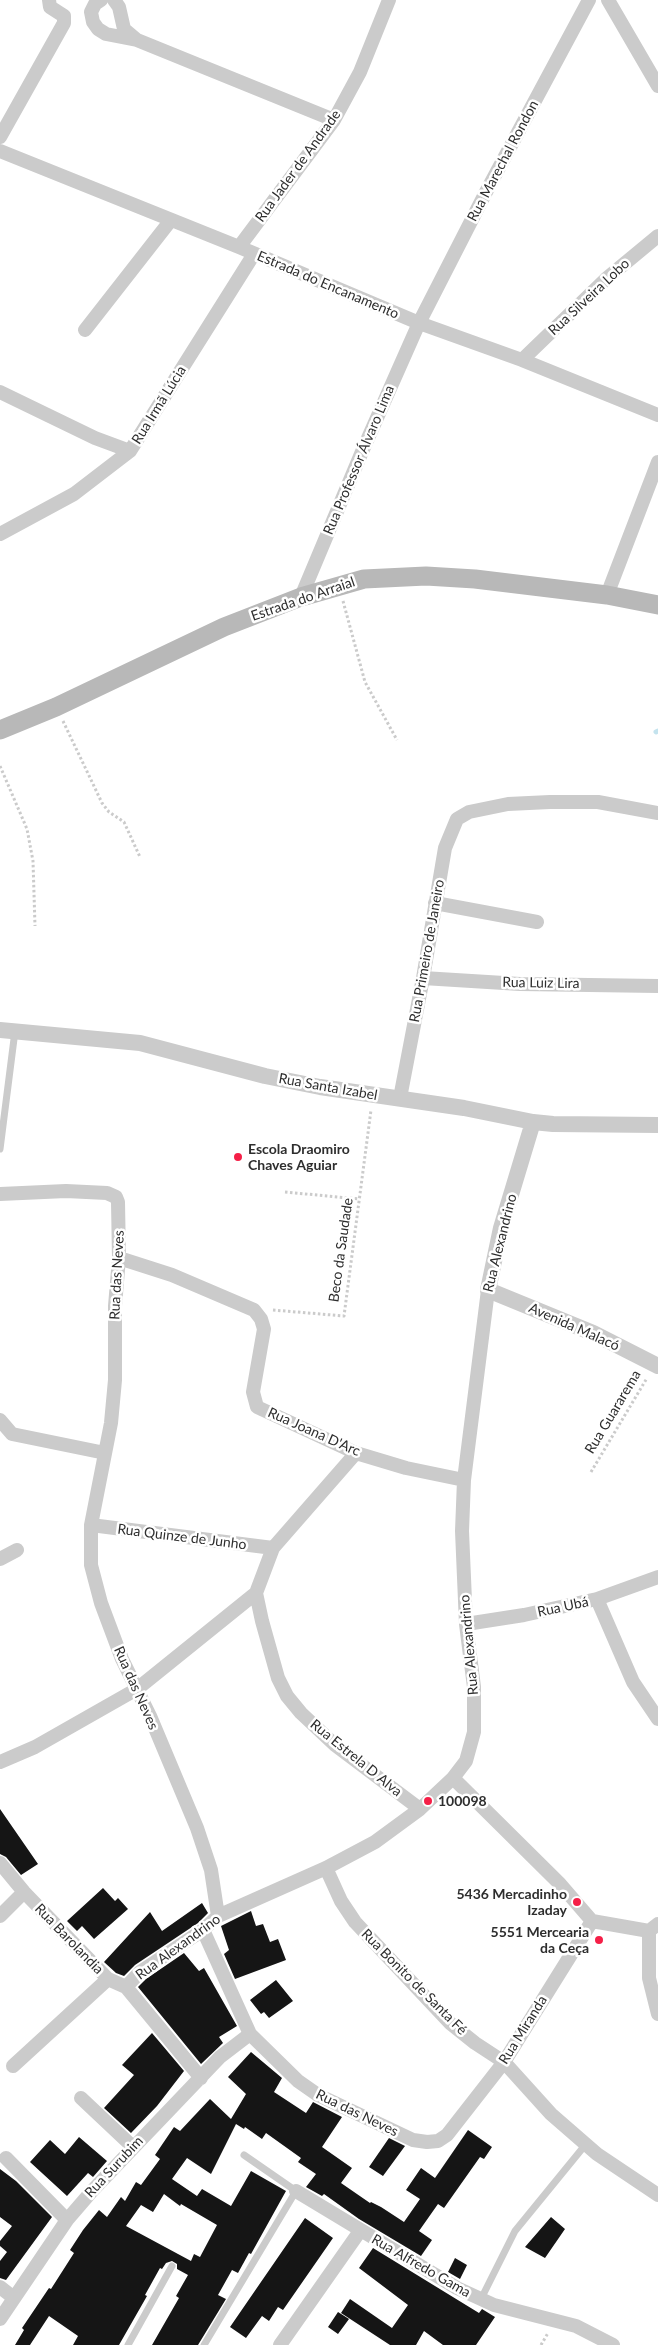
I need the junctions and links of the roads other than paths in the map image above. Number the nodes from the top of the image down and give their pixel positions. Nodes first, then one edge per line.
1 (49, 0) edge
2 (101, 0) edge
3 (114, 0) edge
4 (389, 0) edge
5 (589, 0) edge
6 (608, 0) edge
7 (137, 40) junction
8 (658, 86) edge
9 (334, 120) junction
10 (0, 137) edge
11 (0, 151) edge
12 (171, 220) junction
13 (658, 236) edge
14 (239, 247) junction
15 (254, 254) junction
16 (420, 323) junction
17 (85, 330) dead end
18 (522, 360) junction
19 (0, 392) edge
20 (658, 415) edge
21 (130, 451) junction
22 (658, 462) edge
23 (0, 534) edge
24 (607, 595) junction
25 (301, 597) junction
26 (658, 605) edge
27 (0, 730) edge
28 (658, 813) edge
29 (436, 903) junction
30 (537, 922) dead end
31 (423, 978) junction
32 (658, 986) edge
33 (7, 1030) edge
34 (400, 1098) junction
35 (533, 1122) junction
36 (658, 1125) edge
37 (0, 1149) edge
38 (0, 1194) edge
39 (119, 1258) junction
40 (488, 1290) junction
41 (657, 1365) edge
42 (0, 1420) edge
43 (105, 1453) junction
44 (356, 1453) junction
45 (464, 1480) junction
46 (91, 1525) junction
47 (273, 1548) junction
48 (17, 1550) dead end
49 (0, 1559) edge
50 (658, 1577) edge
51 (256, 1593) junction
52 (597, 1599) junction
53 (466, 1624) junction
54 (137, 1689) junction
55 (658, 1719) edge
56 (0, 1762) edge
57 (453, 1778) junction
58 (420, 1809) junction
59 (0, 1863) edge
60 (326, 1868) junction
61 (24, 1892) junction
62 (0, 1916) edge
63 (218, 1916) junction
64 (592, 1921) junction
65 (653, 1928) edge
66 (203, 1930) junction
67 (108, 1979) junction
68 (126, 1987) junction
69 (658, 2014) edge
70 (250, 2034) junction
71 (504, 2062) junction
72 (13, 2066) dead end
73 (201, 2078) junction
74 (81, 2098) dead end
75 (447, 2135) joint
76 (586, 2144) junction
77 (133, 2148) junction
78 (244, 2155) dead end
79 (6, 2158) dead end
80 (296, 2191) junction
81 (658, 2195) edge
82 (67, 2220) junction
83 (360, 2231) junction
84 (172, 2266) dead end
85 (0, 2287) edge
86 (14, 2298) junction
87 (482, 2299) junction
88 (0, 2319) edge
89 (128, 2345) edge
90 (204, 2345) edge
91 (280, 2345) edge
92 (613, 2345) edge

1 - 10 street
2 - 7 street
3 - 7 street
4 - 9 street, Rua Jader de Andrade
5 - 16 street, Rua Marechal Rondon
6 - 8 street
7 - 9 street
9 - 14 street, Rua Jader de Andrade
11 - 12 street, Estrada do Encanamento
12 - 14 street, Estrada do Encanamento
12 - 17 street
13 - 18 street, Rua Silveira Lobo
14 - 15 street, Estrada do Encanamento
15 - 16 street, Estrada do Encanamento
15 - 21 street, Rua Irmã Lúcia
16 - 18 street, Estrada do Encanamento
16 - 25 street, Rua Professor Álvaro Lima
18 - 20 street, Estrada do Encanamento
19 - 21 street
21 - 23 street, Rua Irmã Lúcia
22 - 24 street
24 - 25 main road, Estrada do Arraial
24 - 26 main road, Estrada do Arraial
25 - 27 main road, Estrada do Arraial
28 - 29 street, Rua Primeiro de Janeiro
29 - 30 street
29 - 31 street, Rua Primeiro de Janeiro
31 - 32 street, Rua Luiz Lira
31 - 34 street, Rua Primeiro de Janeiro
33 - 34 street, Rua Santa Izabel
33 - 37 lane
34 - 35 street, Rua Santa Izabel
35 - 36 street, Rua Santa Izabel
35 - 40 street, Rua Alexandrino
38 - 39 street, Rua das Neves
39 - 43 street, Rua das Neves
39 - 44 street, Rua Joana D'Arc
40 - 41 street, Avenida Malacó
40 - 45 street, Rua Alexandrino
42 - 43 street
43 - 46 street, Rua das Neves
44 - 45 street, Rua Joana D'Arc
44 - 47 street
45 - 53 street, Rua Alexandrino
46 - 47 street, Rua Quinze de Junho
46 - 54 street, Rua das Neves
47 - 51 street
48 - 49 street
50 - 52 street, Rua Ubá
51 - 54 street
51 - 58 street, Rua Estrela D Alva
52 - 53 street, Rua Ubá
52 - 55 street
53 - 57 street, Rua Alexandrino
54 - 56 street
54 - 63 street, Rua das Neves
57 - 58 street, Rua Alexandrino
57 - 64 street
58 - 60 street, Rua Alexandrino
59 - 61 street, Rua Barolandia
60 - 63 street, Rua Alexandrino
60 - 71 street, Rua Bonito de Santa Fé
61 - 62 street
61 - 67 street, Rua Barolandia
63 - 66 street, Rua Alexandrino
64 - 65 street
64 - 71 street, Rua Miranda
65 - 69 street
66 - 68 street, Rua Alexandrino
66 - 70 street, Rua das Neves
67 - 68 street, Rua Barolandia
67 - 72 street
68 - 73 street, Rua Barolandia
70 - 73 street, Rua Surubim
70 - 75 street, Rua das Neves
71 - 75 street, Rua Miranda
71 - 76 street, Rua Bonito de Santa Fé
73 - 77 street, Rua Surubim
74 - 77 street
76 - 81 street, Rua Bonito de Santa Fé
76 - 87 lane
77 - 82 street, Rua Surubim
78 - 80 lane, Rua Alfredo Gama
79 - 82 street
80 - 83 street, Rua Alfredo Gama
80 - 90 lane
82 - 86 street, Rua Surubim
83 - 87 street, Rua Alfredo Gama
83 - 91 street
84 - 89 lane
85 - 86 street
86 - 88 street, Rua Surubim
87 - 92 street, Rua Alfredo Gama

